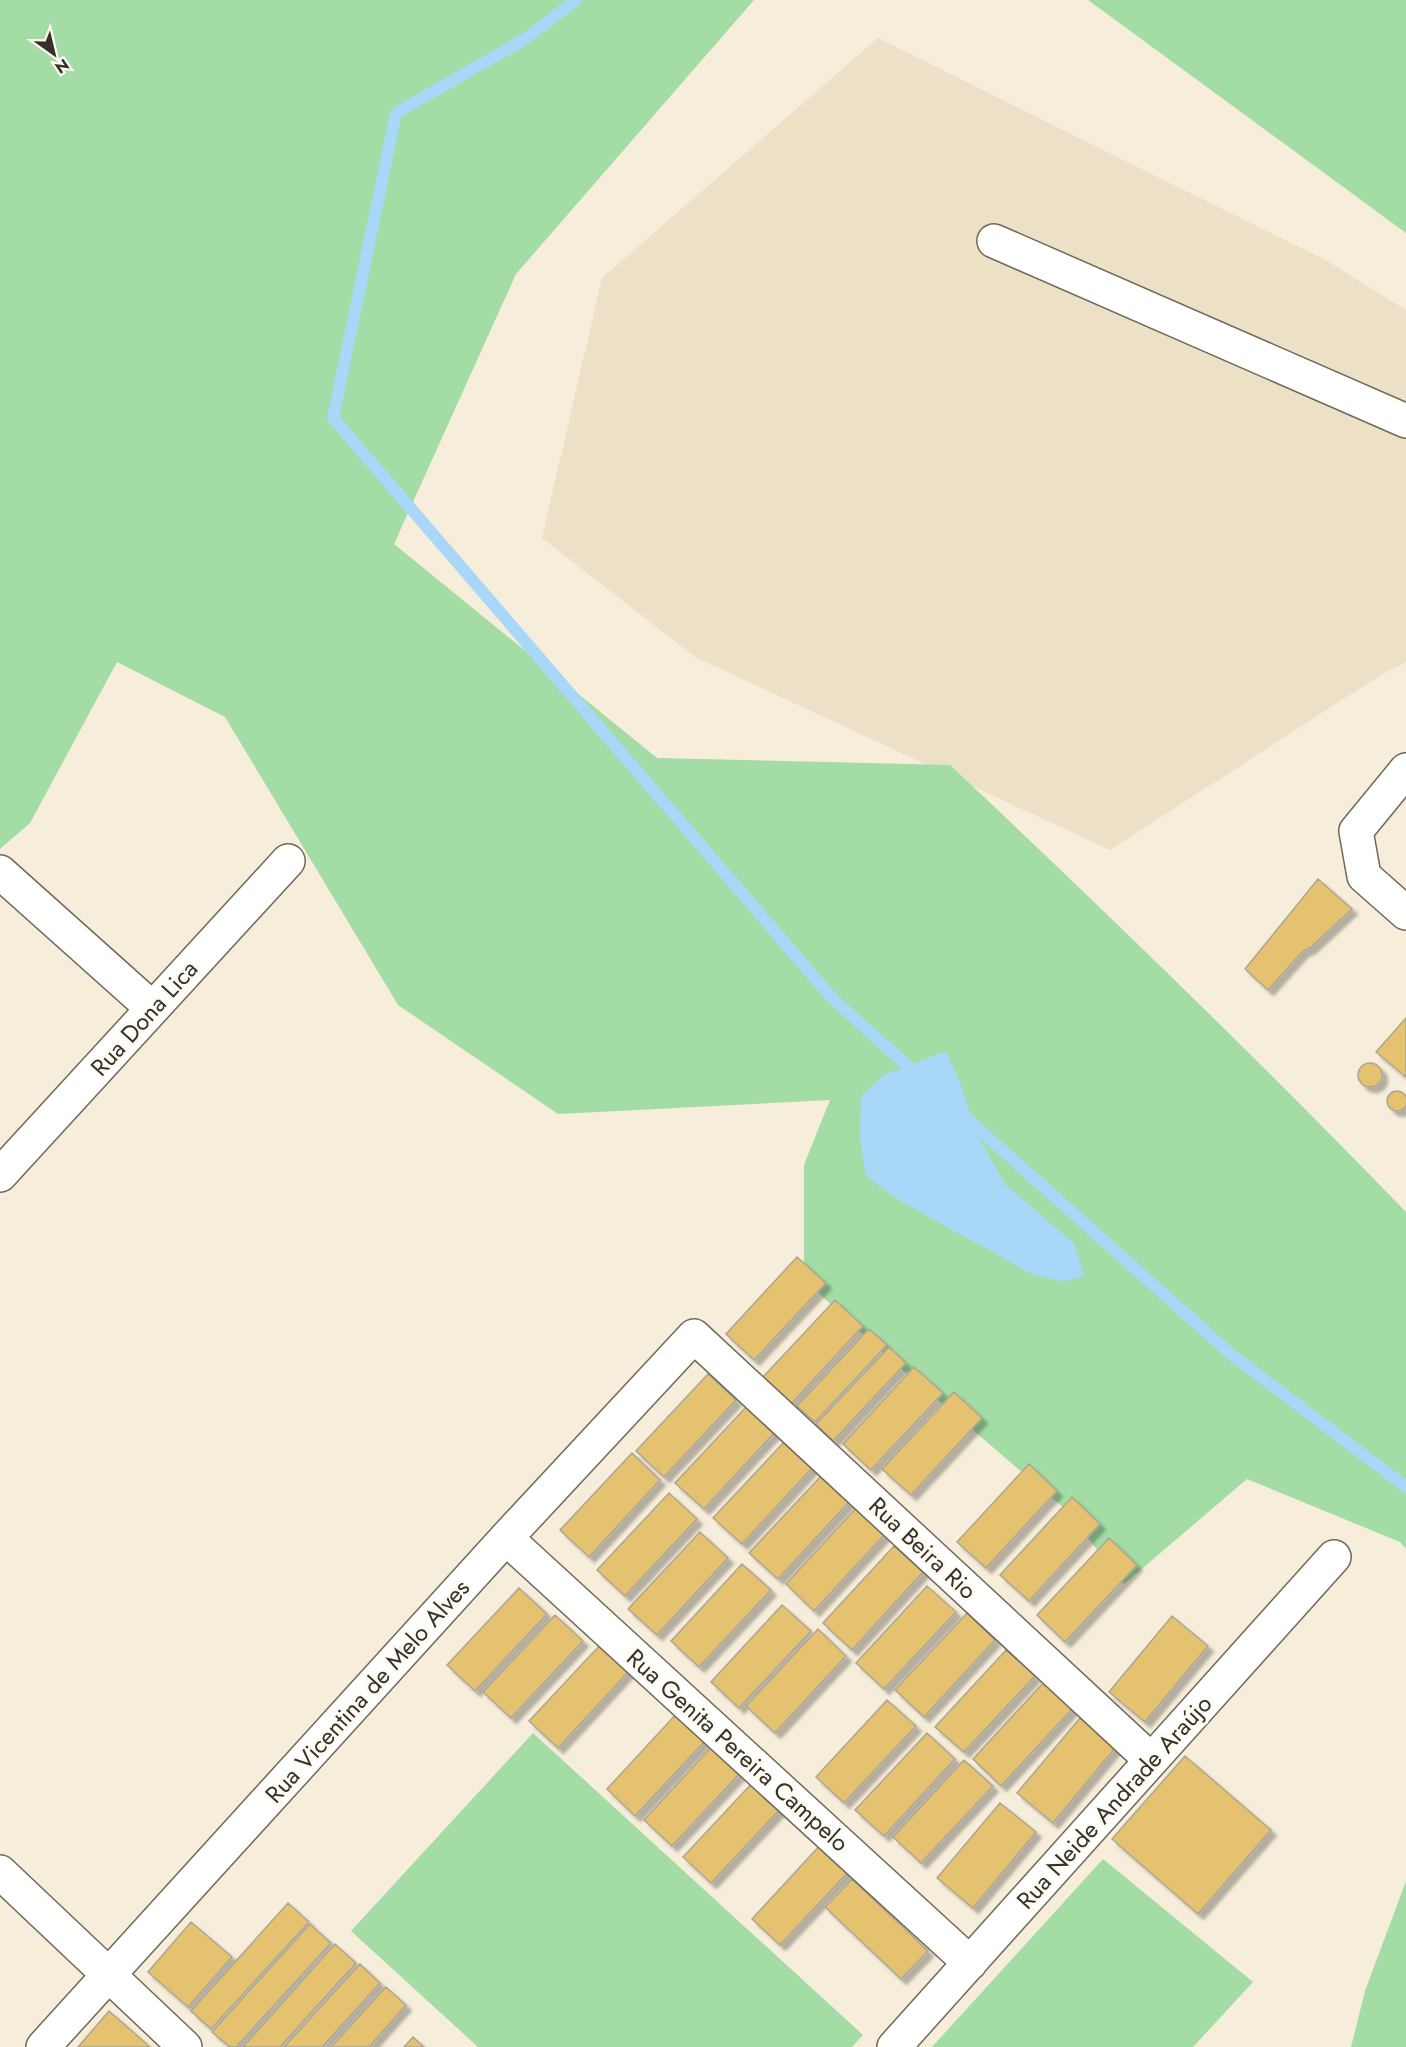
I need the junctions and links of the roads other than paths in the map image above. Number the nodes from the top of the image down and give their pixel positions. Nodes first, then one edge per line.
1 (994, 241) dead end
2 (1406, 421) edge
3 (1406, 770) edge
4 (288, 861) dead end
5 (0, 872) edge
6 (1406, 913) edge
7 (153, 1008) junction
8 (0, 1175) edge
9 (694, 1336) joint
10 (506, 1538) junction
11 (1334, 1557) dead end
12 (1151, 1760) junction
13 (0, 1872) edge
14 (970, 1963) junction
15 (108, 1975) junction
16 (43, 2047) edge
17 (185, 2047) edge
18 (894, 2047) edge

1 - 2 street
3 - 6 street
4 - 7 street, Rua Dona Lica
5 - 7 street
7 - 8 street, Rua Dona Lica
9 - 10 street, Rua Vicentina de Melo Alves
9 - 12 street, Rua Beira Rio
10 - 14 street, Rua Genita Pereira Campelo
10 - 15 street, Rua Vicentina de Melo Alves
11 - 12 street, Rua Neide Andrade Araújo
12 - 14 street, Rua Neide Andrade Araújo
13 - 15 street
14 - 18 street, Rua Neide Andrade Araújo
15 - 16 street, Rua Vicentina de Melo Alves
15 - 17 street

